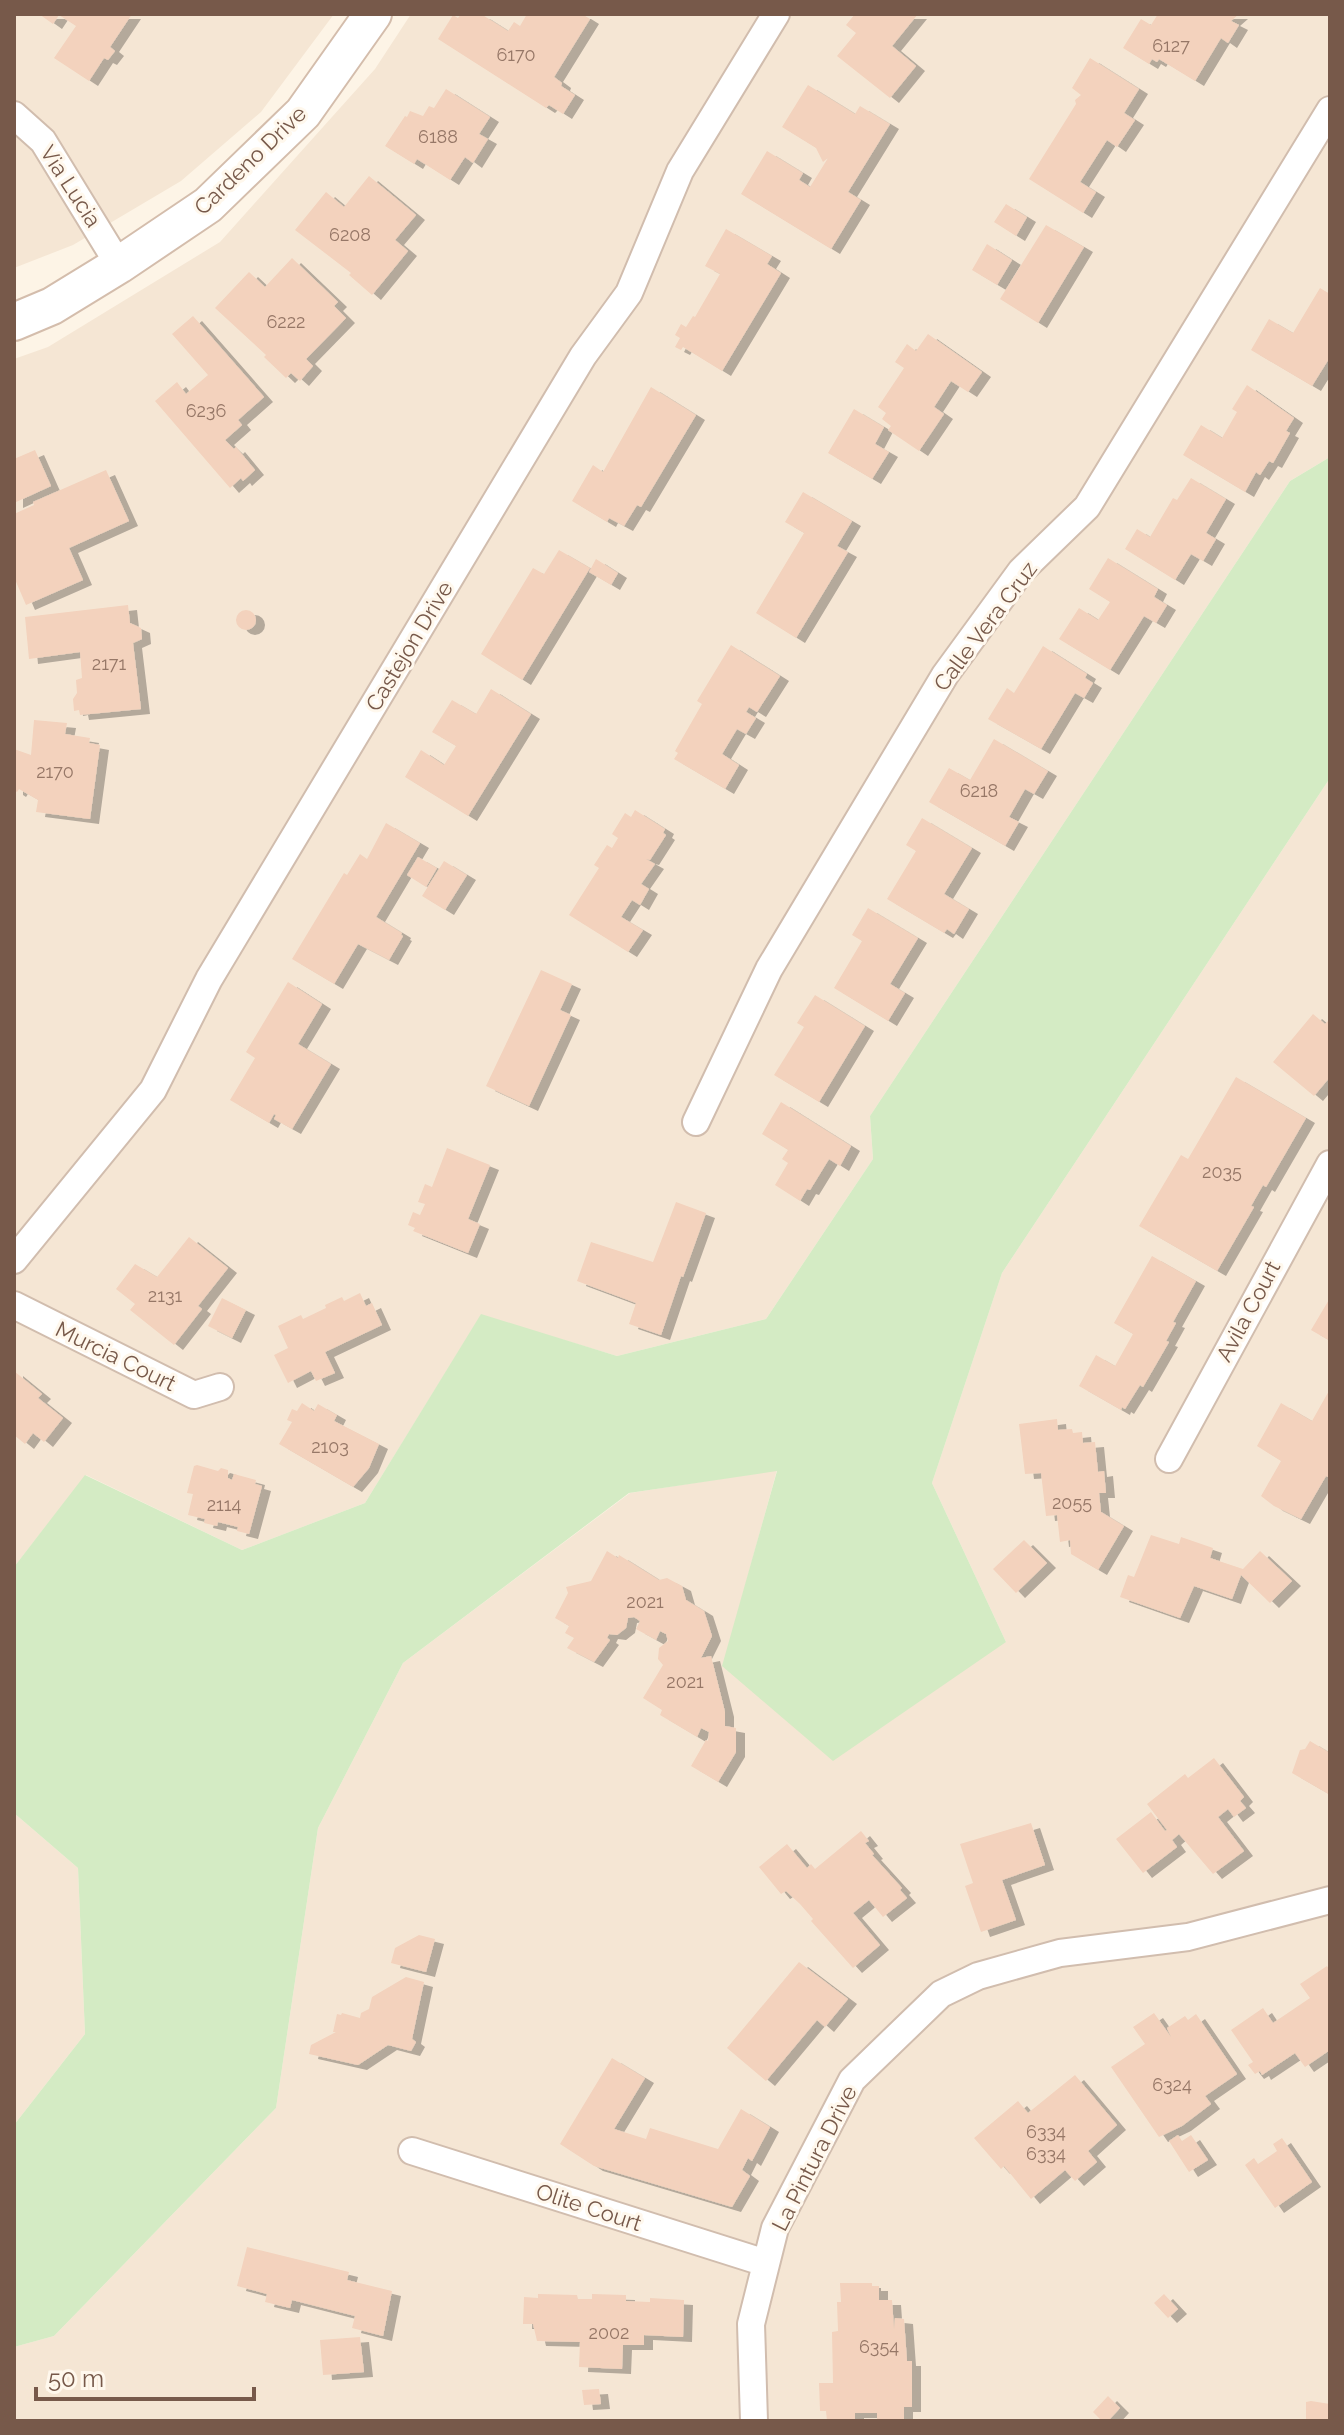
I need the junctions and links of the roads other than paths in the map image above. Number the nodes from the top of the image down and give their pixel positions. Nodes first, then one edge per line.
1 (373, 14) edge
2 (776, 14) edge
3 (1330, 110) edge
4 (14, 115) edge
5 (119, 265) junction
6 (14, 322) edge
7 (696, 1122) dead end
8 (1330, 1164) edge
9 (14, 1260) edge
10 (14, 1305) edge
11 (220, 1387) dead end
12 (1169, 1459) dead end
13 (1330, 1900) edge
14 (412, 2151) dead end
15 (766, 2263) junction
16 (754, 2421) edge

1 - 5 street, Cardeno Drive
2 - 9 street, Castejon Drive
3 - 7 street, Calle Vera Cruz
4 - 5 street, Via Lucia
5 - 6 street, Cardeno Drive
8 - 12 street, Avila Court
10 - 11 street, Murcia Court
13 - 15 street, La Pintura Drive
14 - 15 street, Olite Court
15 - 16 street, La Pintura Drive

